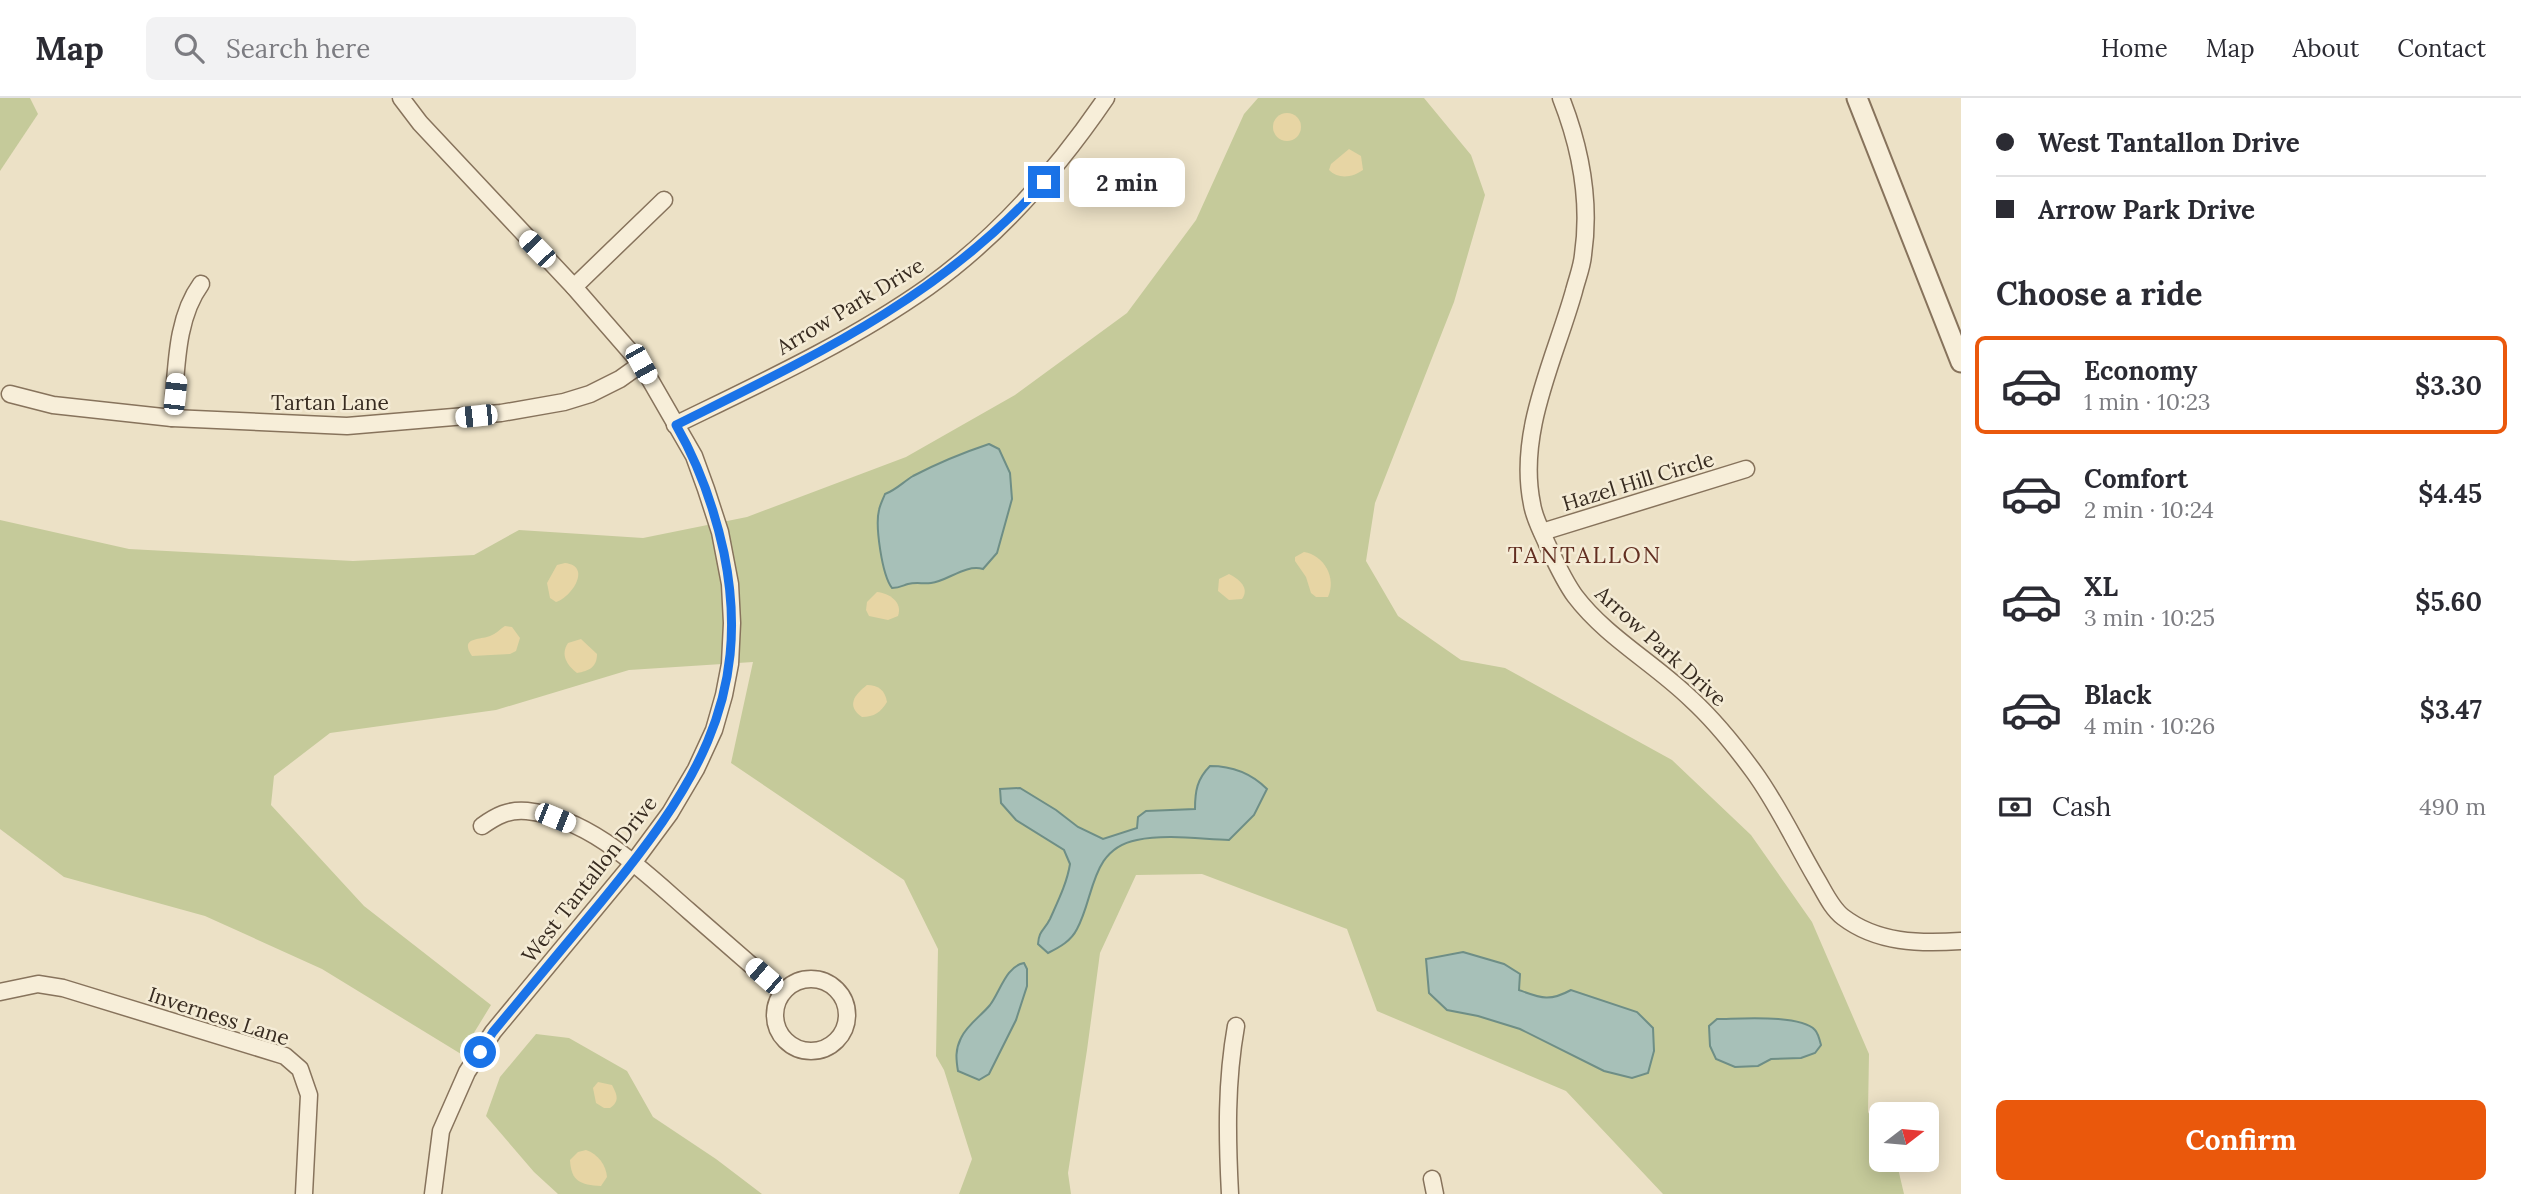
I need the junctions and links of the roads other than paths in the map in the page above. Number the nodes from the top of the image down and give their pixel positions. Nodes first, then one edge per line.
1 (401, 98) edge
2 (1106, 98) edge
3 (1561, 98) edge
4 (1857, 98) edge
5 (664, 200) dead end
6 (201, 284) dead end
7 (574, 287) junction
8 (1961, 362) edge
9 (641, 364) junction
10 (10, 394) dead end
11 (172, 418) junction
12 (676, 425) junction
13 (1746, 469) dead end
14 (1542, 533) junction
15 (482, 826) dead end
16 (633, 863) junction
17 (1961, 941) edge
18 (0, 992) edge
19 (782, 992) junction
20 (1236, 1026) dead end
21 (304, 1194) edge
22 (433, 1194) edge
23 (1230, 1194) edge

1 - 7 street, West Tantallon Drive
2 - 12 street, Arrow Park Drive
3 - 14 street, Arrow Park Drive
4 - 8 street
5 - 7 street
6 - 11 street
7 - 9 street, West Tantallon Drive
9 - 11 street, Tartan Lane
9 - 12 street, West Tantallon Drive
10 - 11 street, Tartan Lane
12 - 16 street, West Tantallon Drive
13 - 14 street, Hazel Hill Circle
14 - 17 street, Arrow Park Drive
15 - 16 street
16 - 19 street
16 - 22 street, West Tantallon Drive
18 - 21 street, Inverness Lane
19 - 19 street
20 - 23 street

